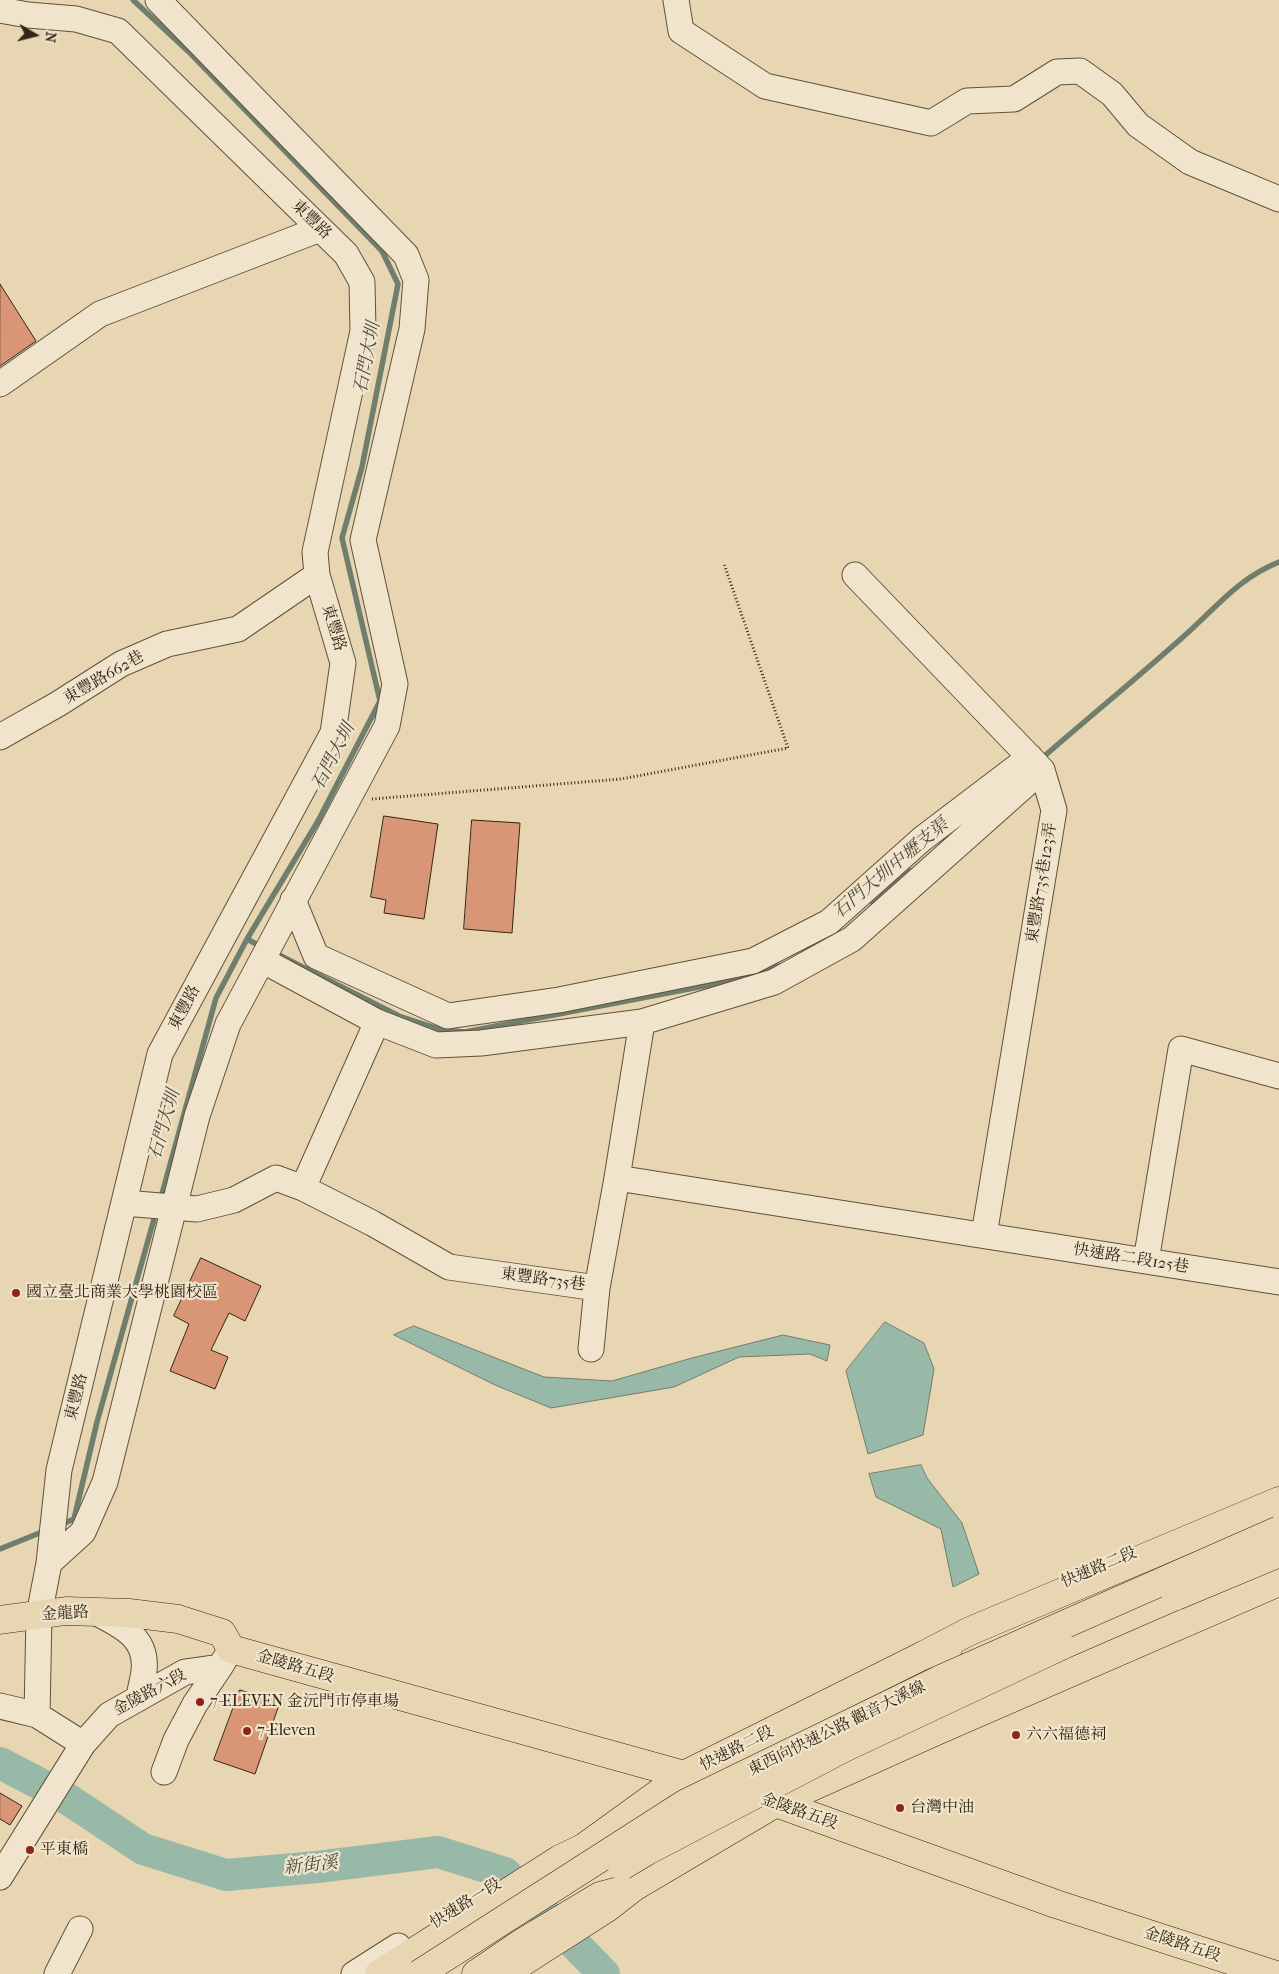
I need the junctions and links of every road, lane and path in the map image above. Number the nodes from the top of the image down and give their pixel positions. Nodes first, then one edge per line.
1 (158, 0) edge
2 (676, 0) edge
3 (0, 10) edge
4 (1279, 199) edge
5 (320, 229) junction
6 (0, 384) edge
7 (724, 564) dead end
8 (317, 575) junction
9 (855, 575) dead end
10 (0, 737) edge
11 (1036, 764) junction
12 (346, 801) junction
13 (293, 900) junction
14 (262, 960) junction
15 (377, 1022) junction
16 (642, 1022) junction
17 (1279, 1076) edge
18 (617, 1178) junction
19 (304, 1188) junction
20 (124, 1203) junction
21 (163, 1207) junction
22 (984, 1235) junction
23 (1146, 1261) junction
24 (1279, 1282) edge
25 (597, 1288) junction
26 (590, 1349) dead end
27 (1279, 1491) edge
28 (1279, 1500) edge
29 (1279, 1510) edge
30 (1279, 1530) edge
31 (1279, 1553) edge
32 (49, 1556) junction
33 (1279, 1570) edge
34 (1279, 1582) edge
35 (1279, 1591) edge
36 (95, 1612) junction
37 (39, 1615) junction
38 (0, 1620) edge
39 (924, 1655) junction
40 (225, 1658) junction
41 (138, 1698) junction
42 (0, 1706) edge
43 (37, 1716) junction
44 (932, 1733) junction
45 (83, 1744) junction
46 (164, 1772) dead end
47 (684, 1775) junction
48 (721, 1786) junction
49 (776, 1803) junction
50 (0, 1877) edge
51 (502, 1895) junction
52 (80, 1929) dead end
53 (552, 1942) junction
54 (389, 1971) edge
55 (57, 1974) edge
56 (354, 1974) edge
57 (419, 1974) edge
58 (446, 1974) edge
59 (476, 1974) edge
60 (504, 1974) edge
61 (525, 1974) edge
62 (1274, 1974) edge

1 - 12 street
2 - 4 street
3 - 5 street, 東豐路
5 - 6 street
5 - 8 street, 東豐路
7 - 12 path
8 - 10 street, 東豐路662巷
8 - 20 street, 東豐路
9 - 11 street, 東豐路735巷123弄
11 - 13 street
11 - 16 street
11 - 22 street, 東豐路735巷123弄
12 - 13 street
13 - 14 street
14 - 15 street
14 - 21 street
15 - 16 street
15 - 19 street
16 - 18 street, 東豐路735巷
17 - 23 street
18 - 22 street
18 - 25 street, 東豐路735巷
19 - 21 street, 東豐路735巷
19 - 25 street, 東豐路735巷
20 - 21 street, 東豐路735巷
20 - 32 street, 東豐路
21 - 32 street
22 - 23 street, 快速路二段125巷
23 - 24 street, 快速路二段125巷
25 - 26 street
27 - 39 street, 快速路二段
28 - 39 main road
29 - 39 main road, 快速路二段
30 - 48 main road, 東西向快速公路 觀音大溪線, bridge
31 - 58 main road, 東西向快速公路 觀音大溪線, bridge
32 - 37 street
33 - 44 main road
34 - 44 main road
35 - 44 street
36 - 37 main road, 金龍路
36 - 40 main road, 金龍路
36 - 41 street
37 - 38 main road, 金龍路
37 - 43 street
39 - 47 main road, 快速路二段
40 - 41 street, 金陵路六段
40 - 46 street
40 - 47 main road, 金陵路五段
41 - 45 street, 金陵路六段
42 - 43 street
43 - 45 street
44 - 49 main road
45 - 50 street, 金陵路六段
47 - 48 main road, 金陵路五段
47 - 51 main road
48 - 49 main road, 金陵路五段
48 - 57 main road, 東西向快速公路 觀音大溪線, bridge
49 - 53 main road
49 - 62 main road, 金陵路五段
51 - 54 main road
51 - 56 street, 快速路一段
52 - 55 street
53 - 59 main road
53 - 60 main road
53 - 61 street

